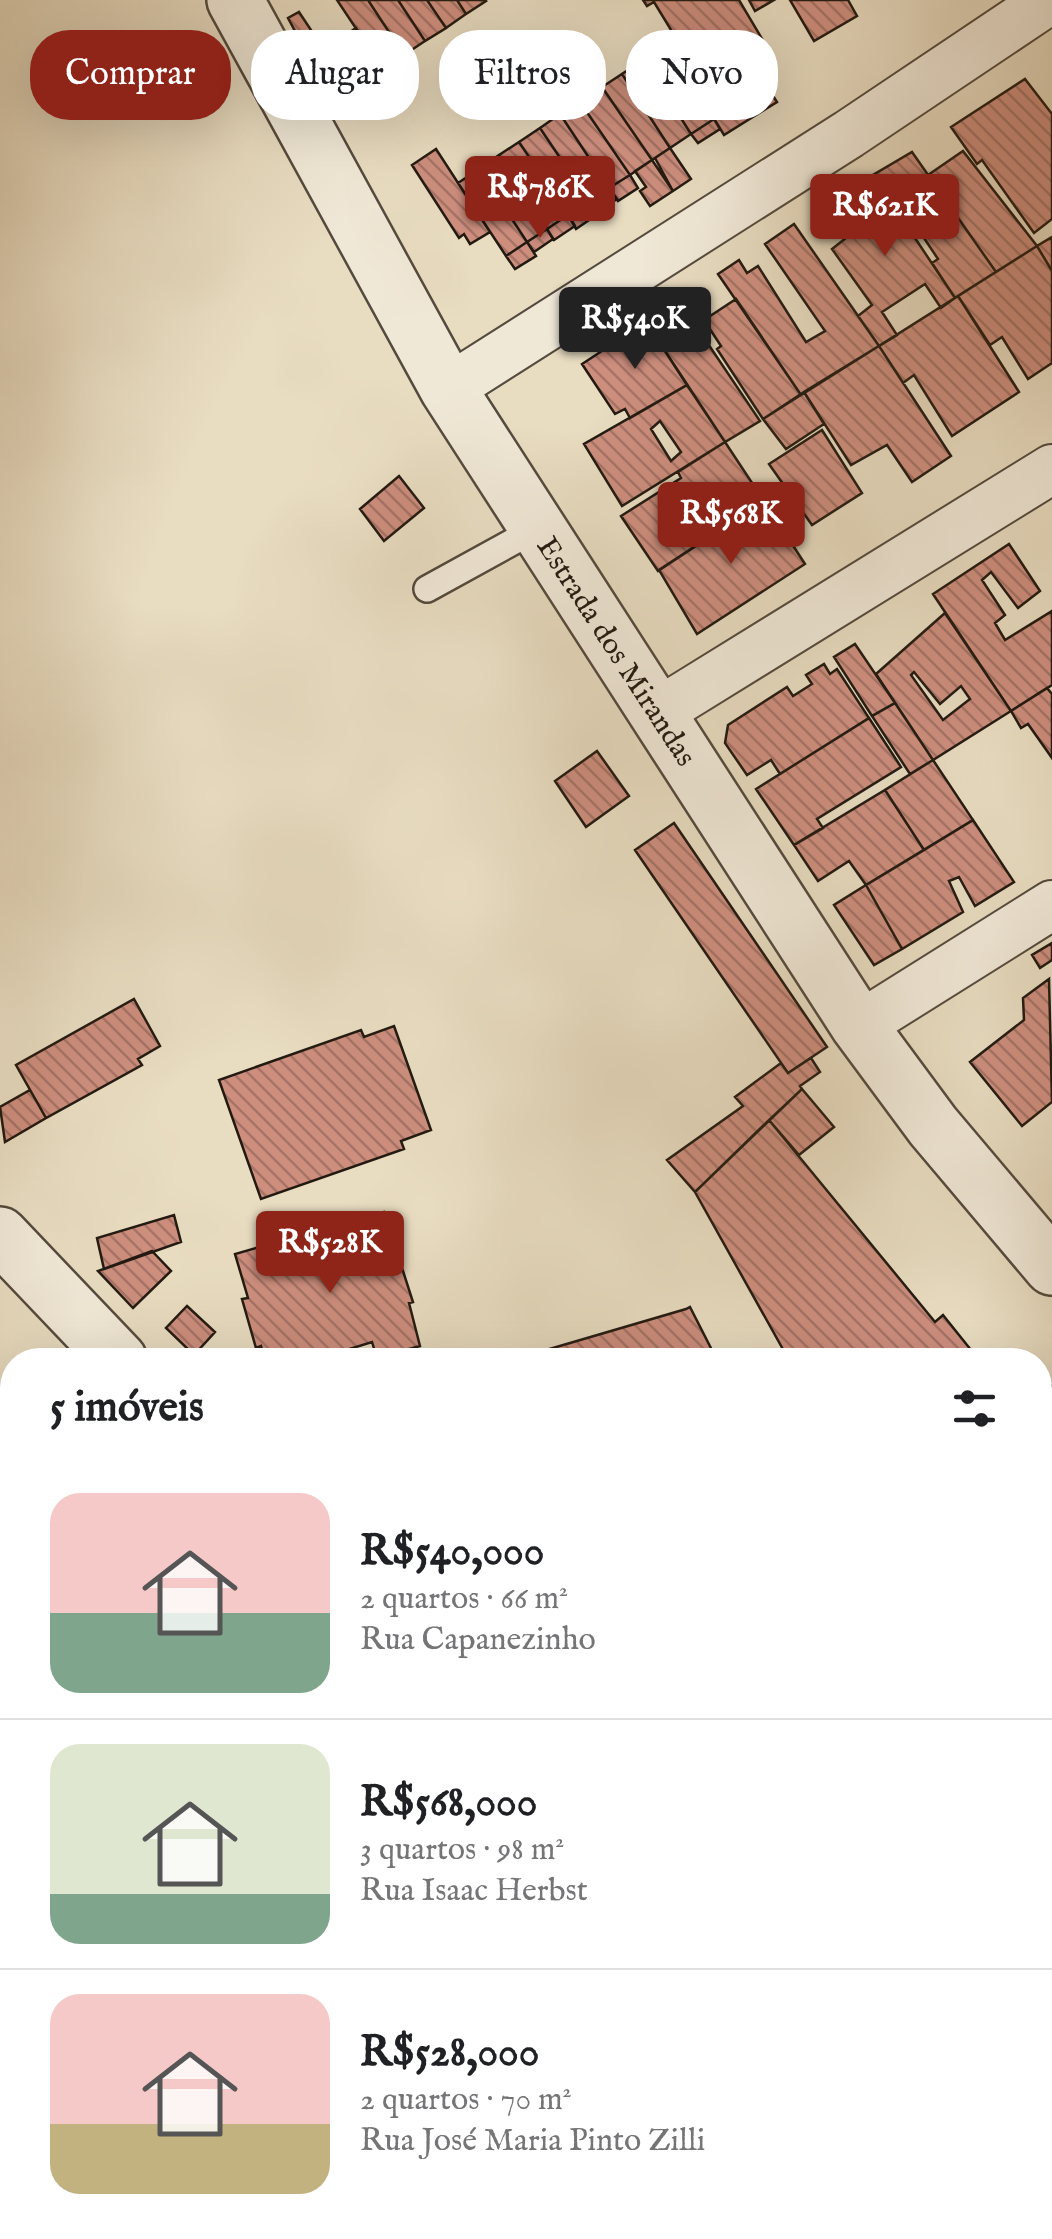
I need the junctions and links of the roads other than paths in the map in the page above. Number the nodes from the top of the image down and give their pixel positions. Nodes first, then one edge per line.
1 (235, 0) edge
2 (1049, 0) edge
3 (448, 389) junction
4 (1052, 469) edge
5 (538, 528) junction
6 (427, 589) dead end
7 (657, 713) junction
8 (1052, 905) edge
9 (859, 1026) junction
10 (0, 1235) edge
11 (1052, 1267) edge
12 (108, 1348) edge

1 - 3 street, Estrada dos Mirandas
2 - 3 street
3 - 5 street, Estrada dos Mirandas
4 - 7 street
5 - 6 lane
5 - 7 street, Estrada dos Mirandas
7 - 9 street, Estrada dos Mirandas
8 - 9 street
9 - 11 street, Estrada dos Mirandas
10 - 12 street

